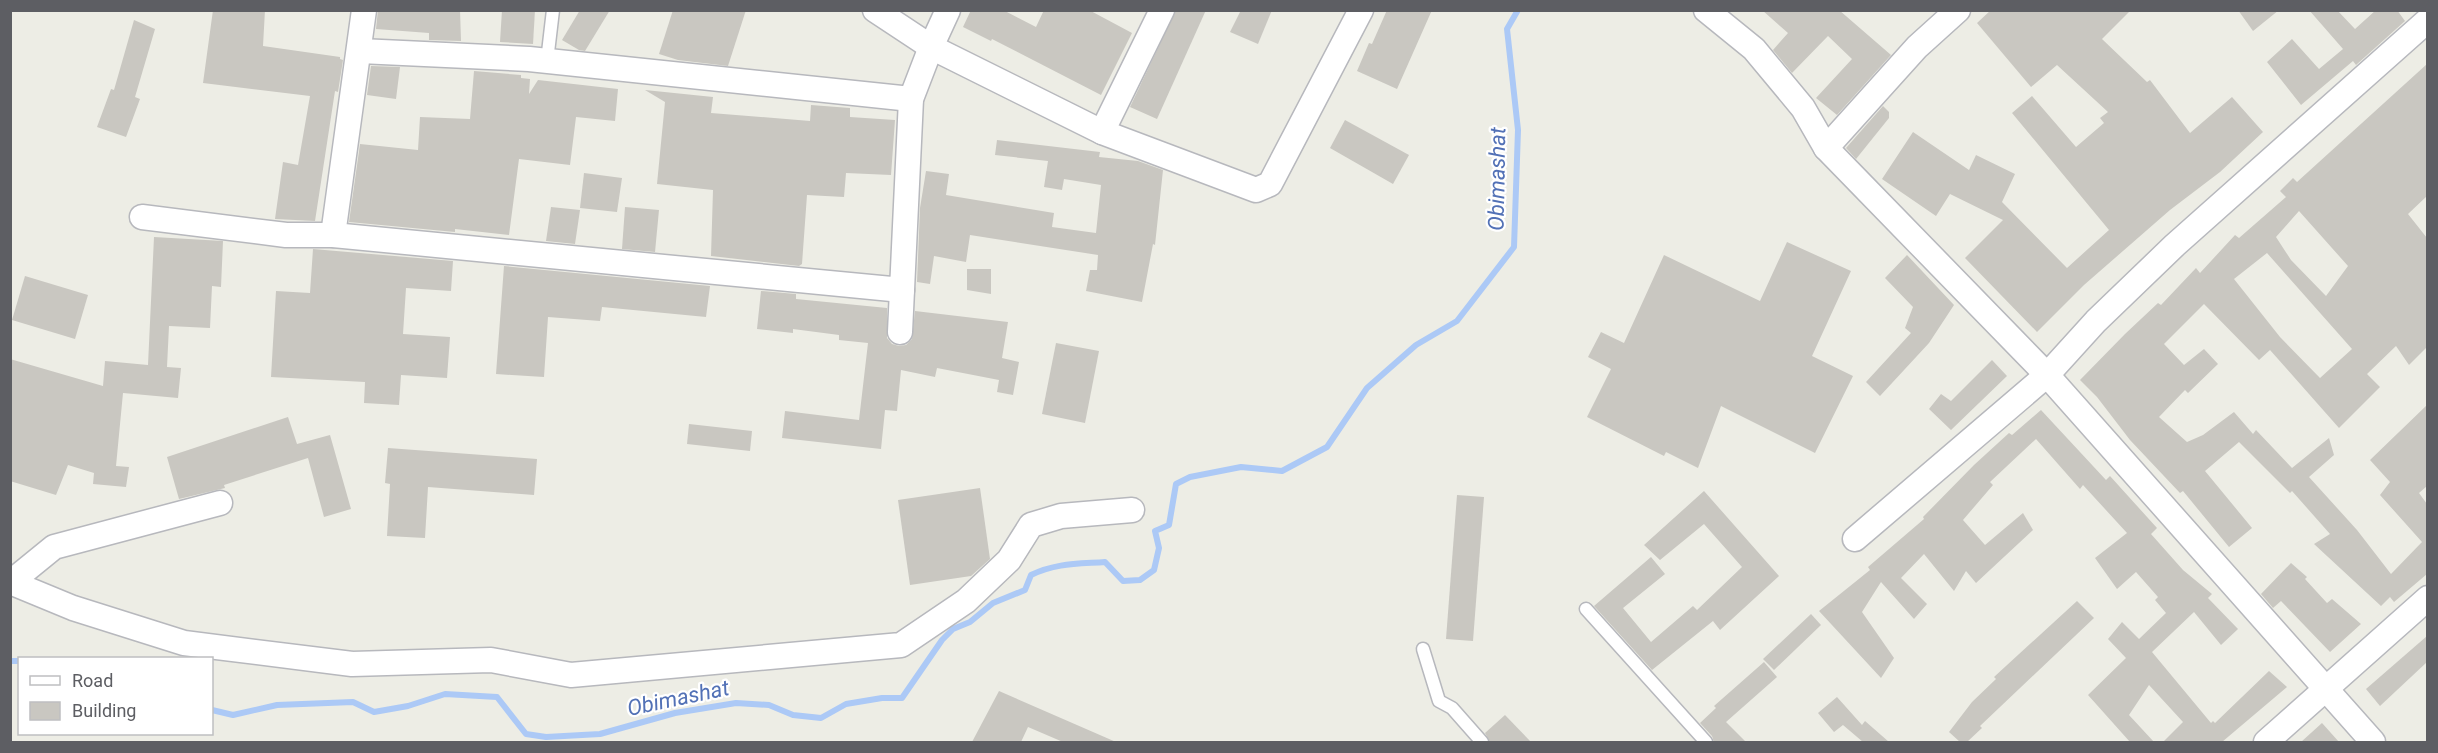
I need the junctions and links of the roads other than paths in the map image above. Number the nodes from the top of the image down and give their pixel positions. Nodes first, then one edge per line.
1 (364, 10) edge
2 (553, 10) edge
3 (875, 10) edge
4 (948, 10) edge
5 (1162, 10) edge
6 (1361, 10) edge
7 (1706, 10) edge
8 (1958, 10) edge
9 (2427, 20) edge
10 (931, 46) junction
11 (360, 51) junction
12 (547, 61) junction
13 (911, 99) junction
14 (1102, 132) junction
15 (1826, 148) junction
16 (142, 217) dead end
17 (333, 235) junction
18 (902, 290) junction
19 (900, 332) dead end
20 (2047, 375) junction
21 (220, 503) dead end
22 (1132, 510) dead end
23 (1855, 539) dead end
24 (11, 582) edge
25 (2427, 598) edge
26 (1586, 609) dead end
27 (1423, 648) dead end
28 (2326, 688) junction
29 (1482, 742) edge
30 (1706, 742) edge
31 (2266, 742) edge
32 (2373, 742) edge

1 - 11 street
2 - 12 lane
3 - 10 street
4 - 10 street
5 - 14 street
6 - 14 street
7 - 15 street
8 - 15 street
9 - 20 street
10 - 13 street
10 - 14 street
11 - 12 street
11 - 17 street
12 - 13 street
13 - 18 street
15 - 20 street
16 - 17 street
17 - 18 street
18 - 19 street
20 - 23 street
20 - 28 street
21 - 24 street
22 - 24 street
25 - 28 street
26 - 30 lane
27 - 29 lane
28 - 31 street
28 - 32 street

